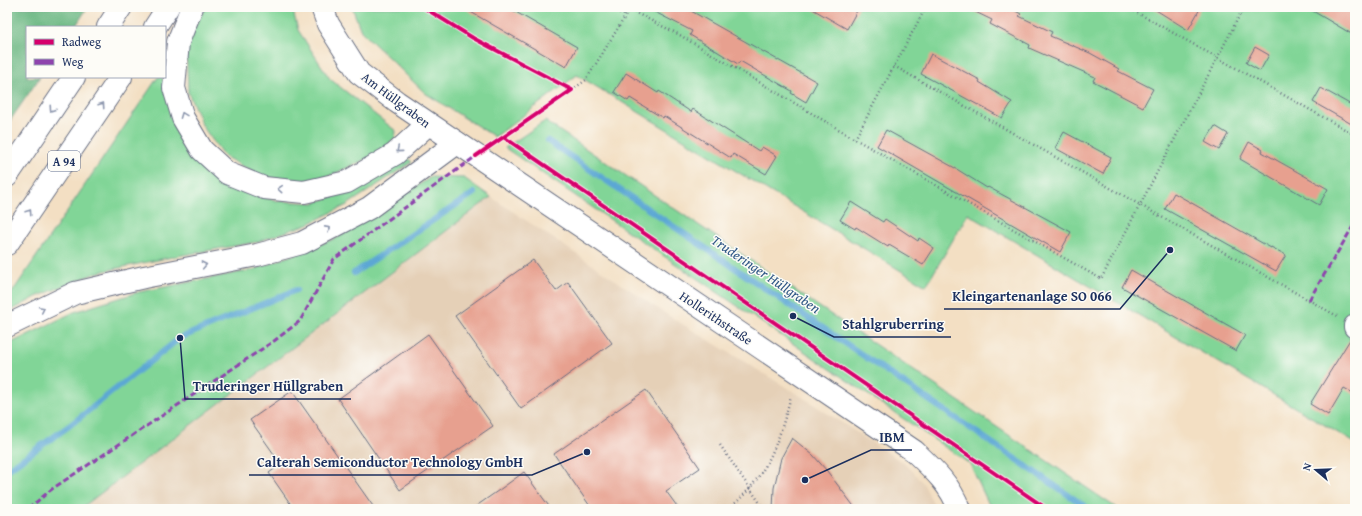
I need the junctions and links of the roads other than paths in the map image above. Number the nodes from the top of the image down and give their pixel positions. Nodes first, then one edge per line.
1 (168, 7) edge
2 (192, 7) edge
3 (322, 7) edge
4 (156, 26) edge
5 (73, 78) edge
6 (120, 78) edge
7 (428, 124) junction
8 (457, 143) junction
9 (7, 176) edge
10 (7, 244) edge
11 (7, 326) edge
12 (959, 509) edge

1 - 4 main road
7 -> 2 main road
3 - 7 main road, Am Hüllgraben
5 -> 9 main road
10 -> 6 main road, A 94
7 - 8 main road, Am Hüllgraben
11 -> 8 main road
8 - 12 main road, Hollerithstraße

